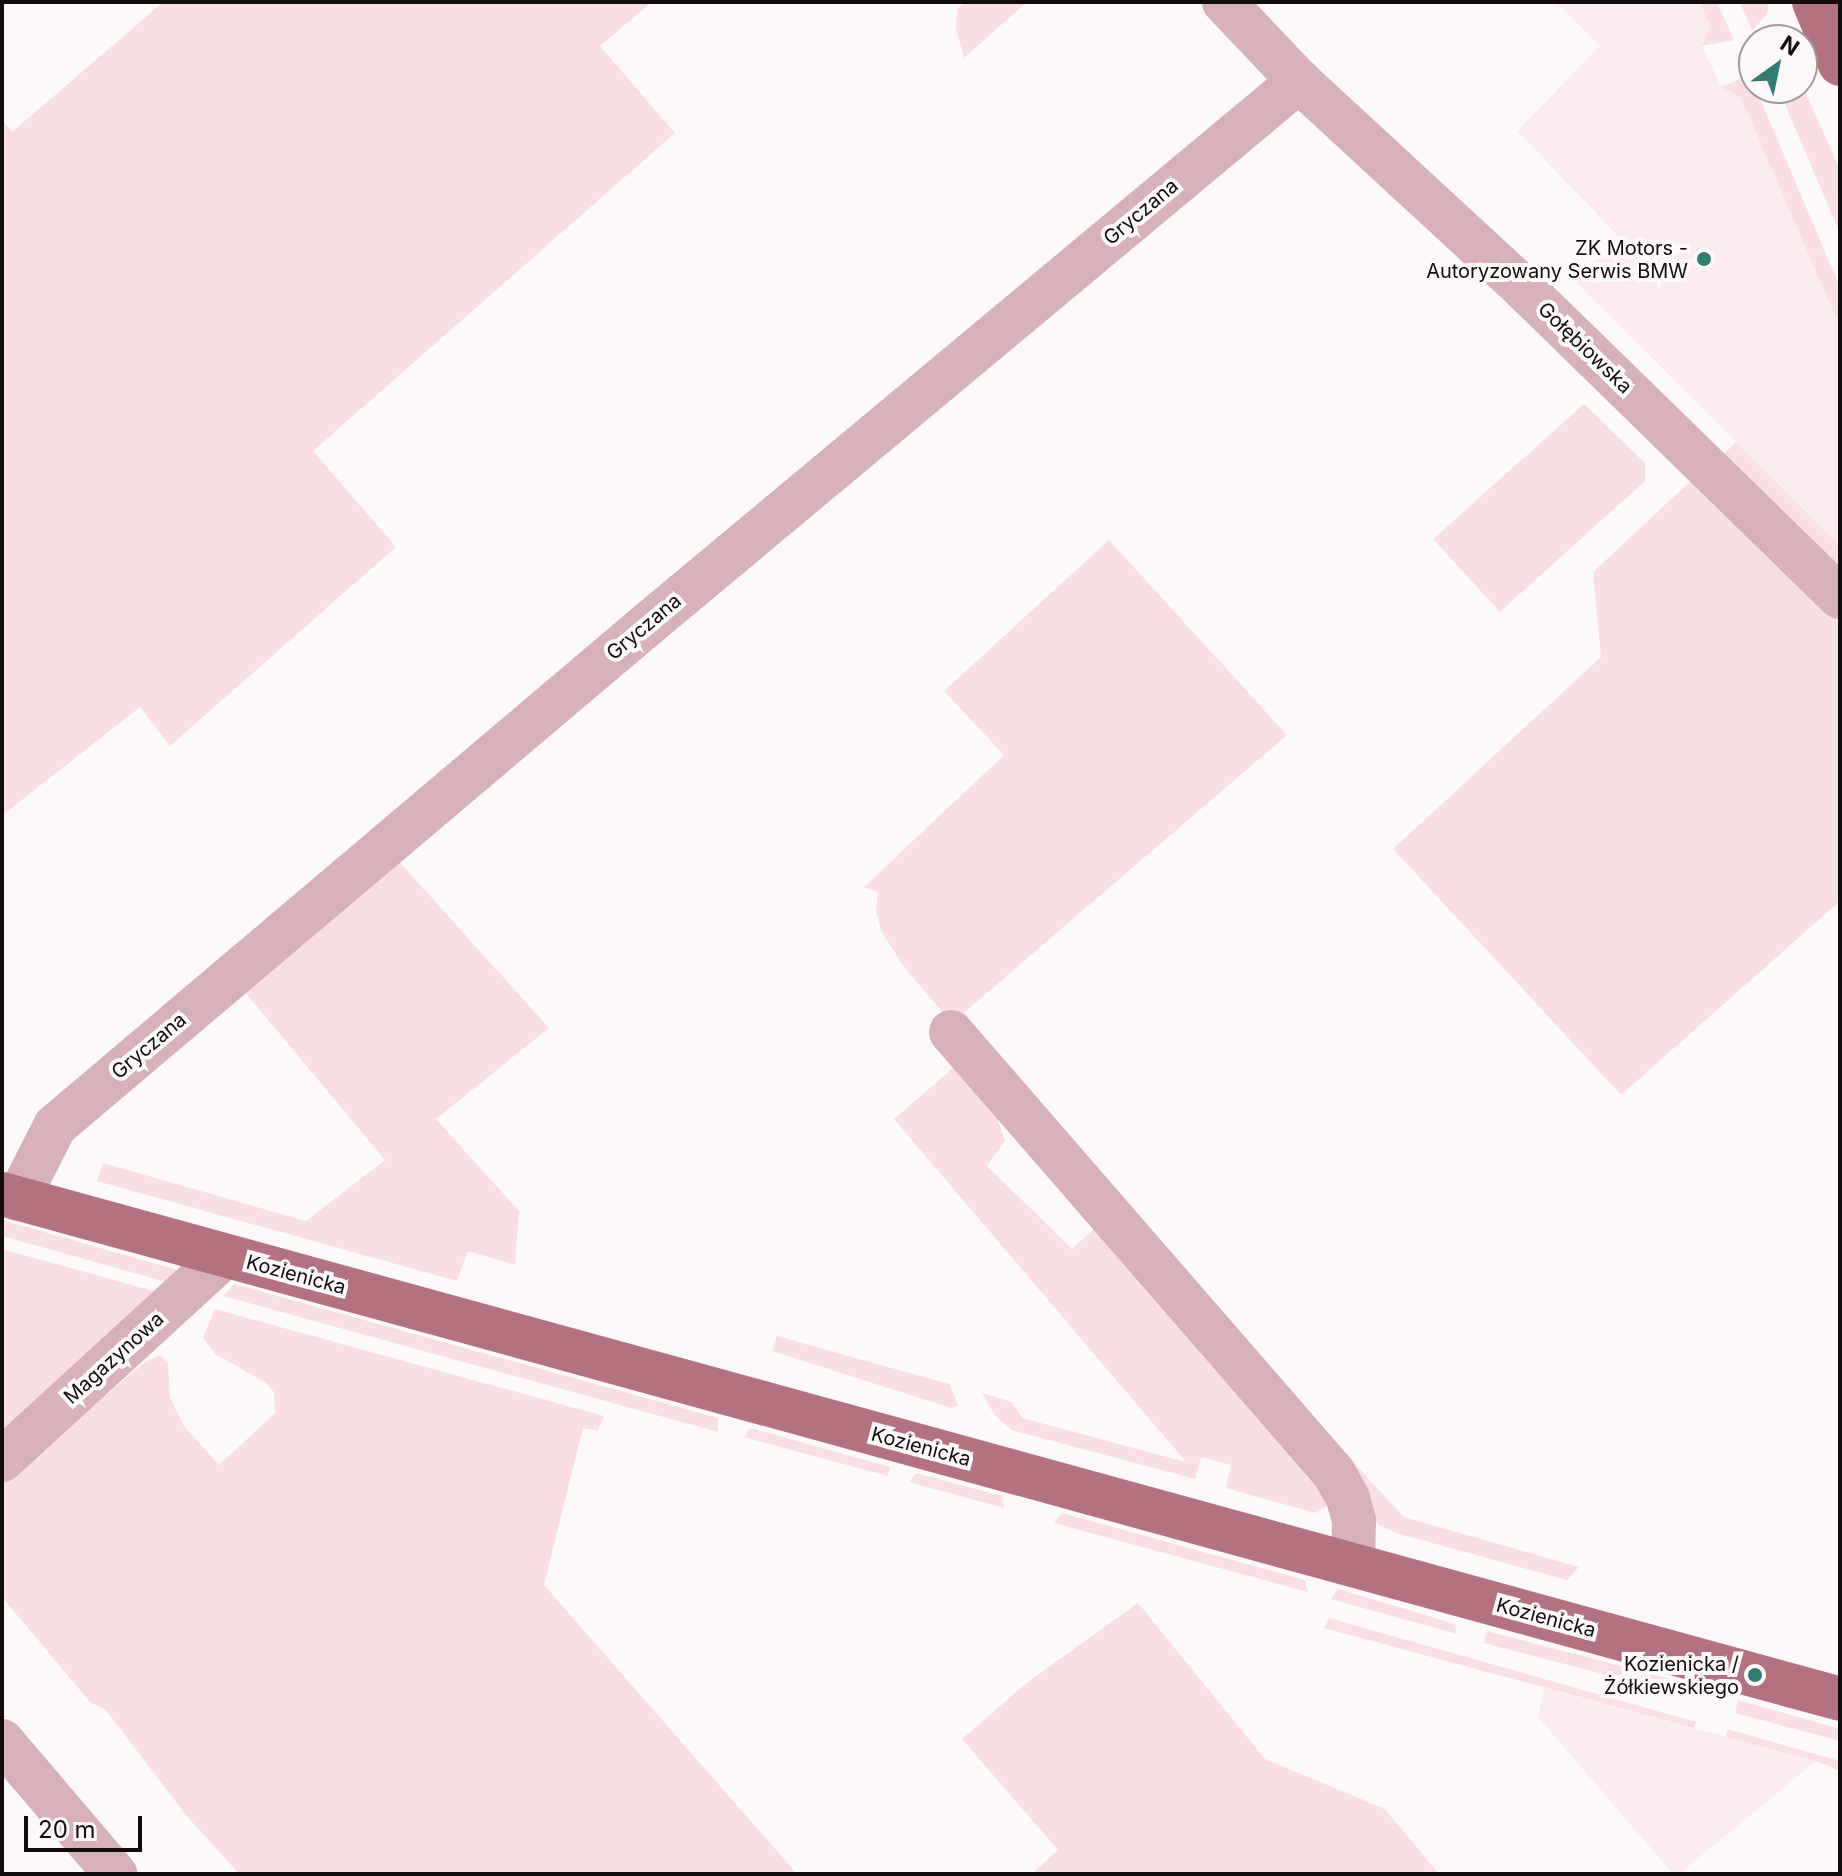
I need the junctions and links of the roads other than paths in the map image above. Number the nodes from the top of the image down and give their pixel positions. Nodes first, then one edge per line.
1 (1224, 2) edge
2 (1814, 2) edge
3 (1840, 64) edge
4 (1299, 81) junction
5 (1840, 597) edge
6 (951, 1032) dead end
7 (10, 1197) edge
8 (225, 1256) junction
9 (2, 1460) edge
10 (1353, 1565) junction
11 (1840, 1699) edge
12 (2, 1741) edge
13 (115, 1874) edge

1 - 4 street, Gołębiowska
2 - 3 main road
4 - 5 street, Gołębiowska
4 - 7 street, Gryczana
6 - 10 street
7 - 8 main road, Kozienicka
8 - 9 street, Magazynowa
8 - 10 main road, Kozienicka
10 - 11 main road, Kozienicka
12 - 13 street

